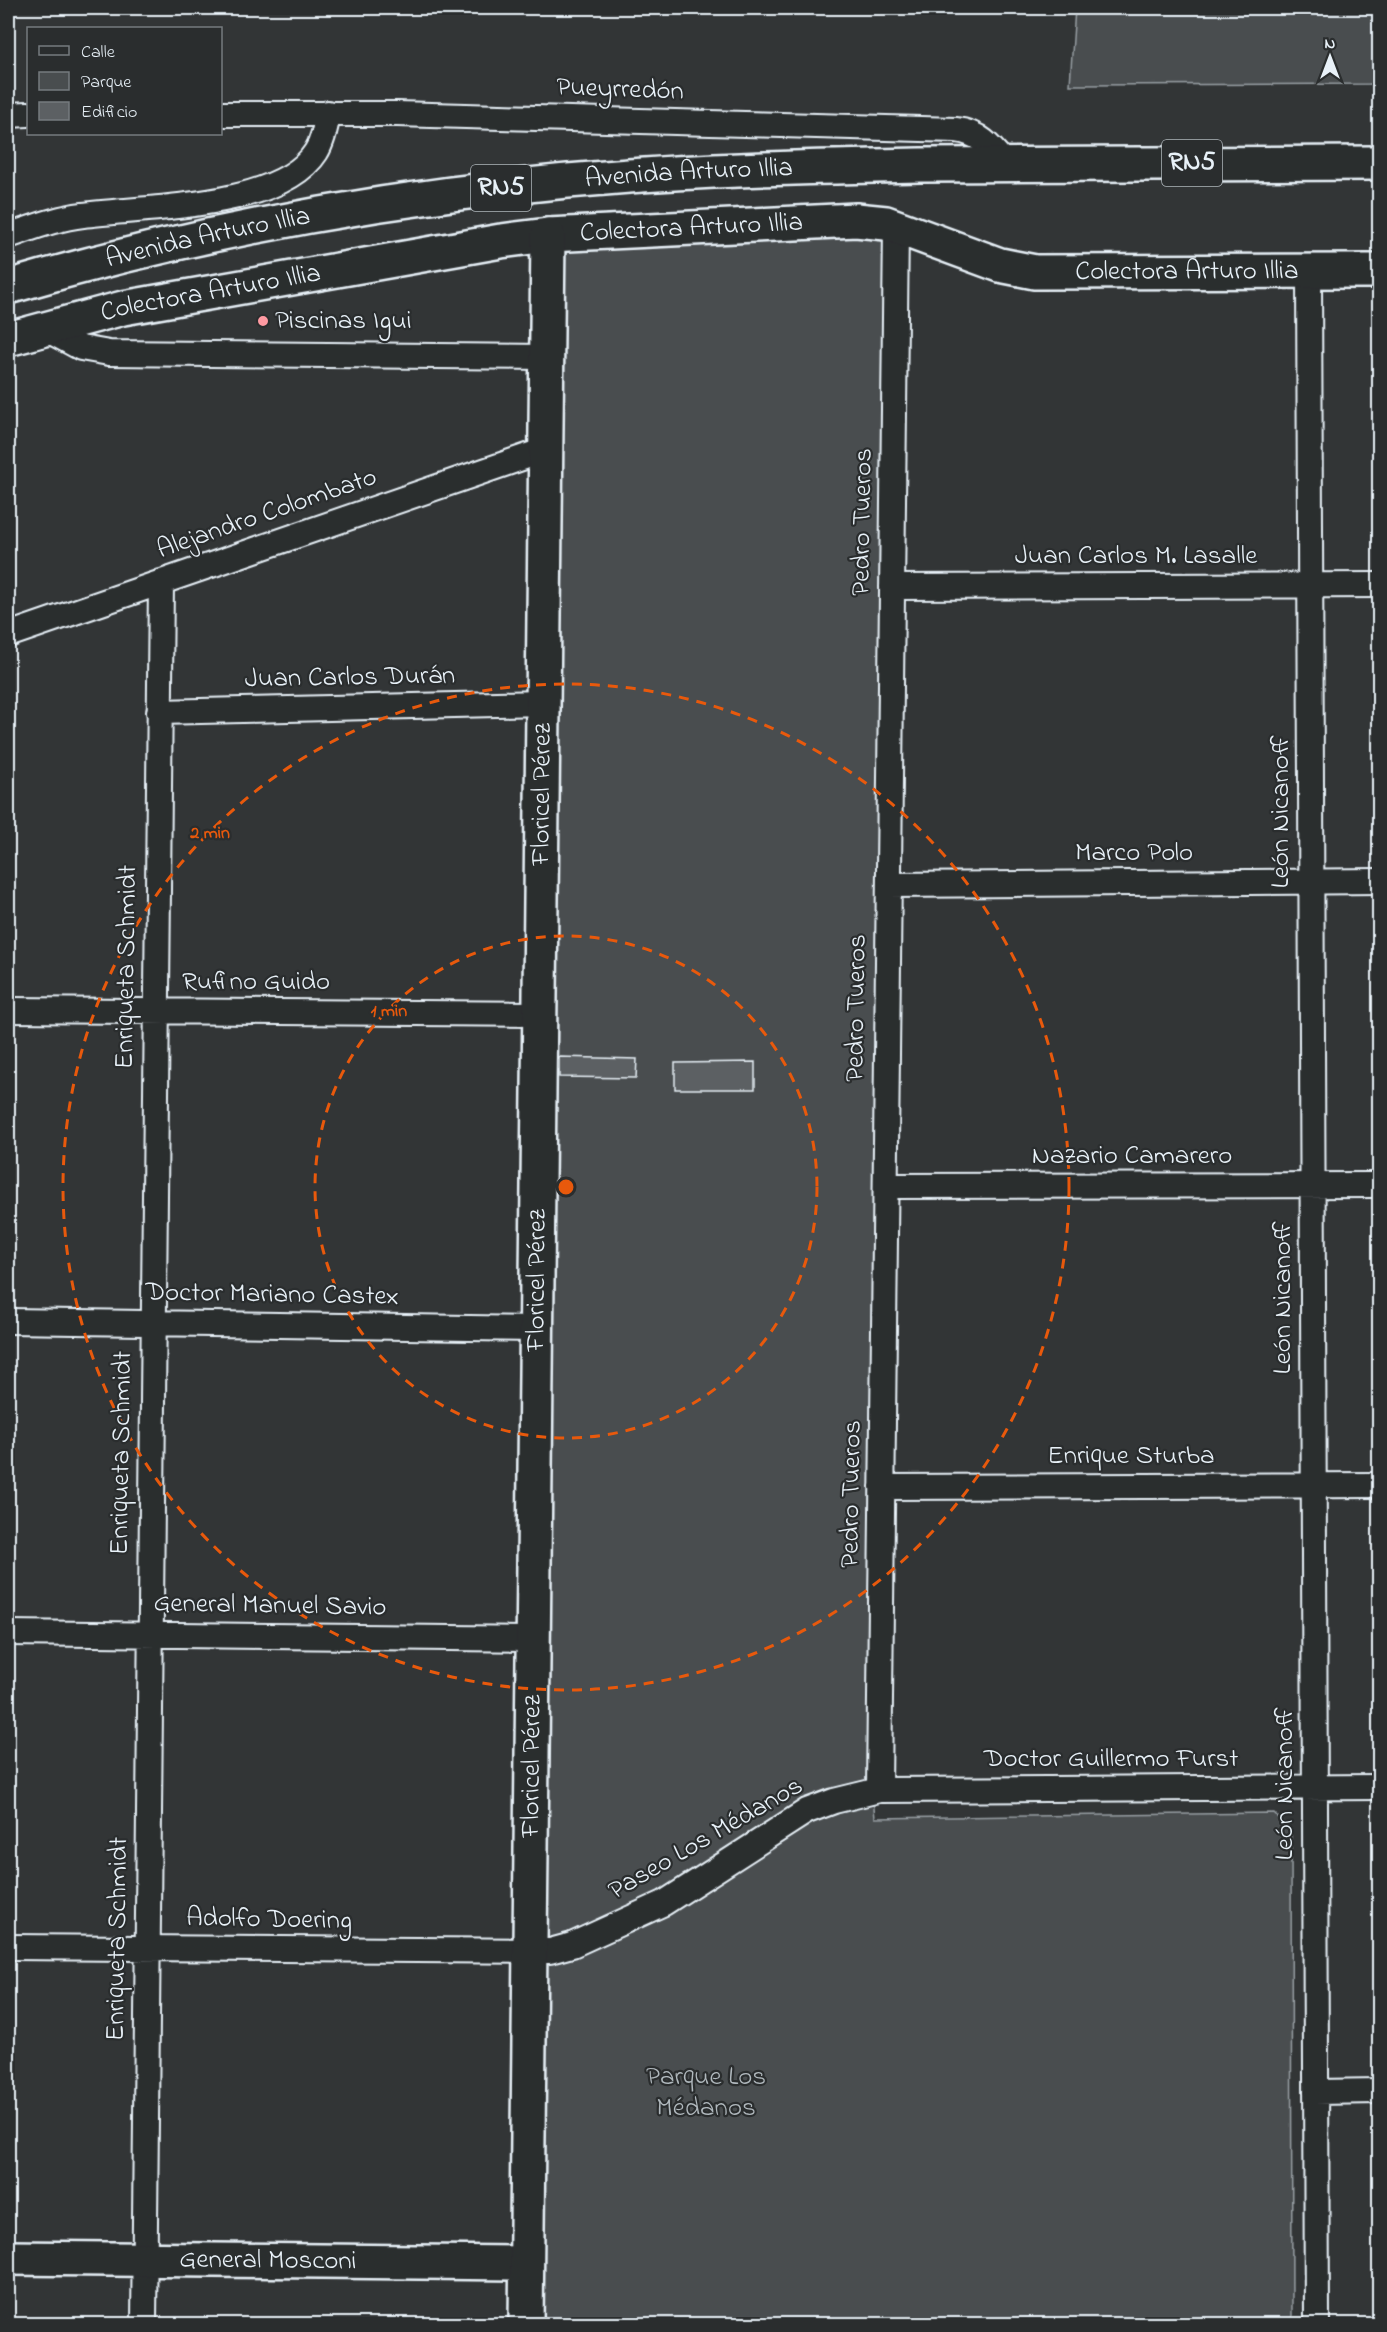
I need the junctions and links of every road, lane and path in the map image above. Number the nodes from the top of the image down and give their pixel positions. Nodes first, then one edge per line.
1 (328, 113) junction
2 (27, 114) edge
3 (222, 114) edge
4 (8, 115) edge
5 (1380, 162) edge
6 (1005, 164) junction
7 (896, 226) junction
8 (548, 235) junction
9 (8, 236) edge
10 (1380, 271) edge
11 (1310, 272) junction
12 (8, 287) edge
13 (44, 328) junction
14 (8, 339) edge
15 (546, 357) junction
16 (545, 450) junction
17 (160, 582) junction
18 (1311, 585) junction
19 (1380, 585) edge
20 (892, 587) junction
21 (8, 635) edge
22 (543, 703) junction
23 (159, 712) junction
24 (1380, 881) edge
25 (1312, 882) junction
26 (889, 885) junction
27 (8, 1010) edge
28 (156, 1011) junction
29 (540, 1014) junction
30 (1313, 1185) junction
31 (1380, 1185) edge
32 (886, 1186) junction
33 (8, 1321) edge
34 (153, 1323) junction
35 (536, 1329) junction
36 (1314, 1485) junction
37 (1380, 1485) edge
38 (882, 1487) junction
39 (8, 1633) edge
40 (150, 1635) junction
41 (533, 1639) junction
42 (1380, 1787) edge
43 (1315, 1788) junction
44 (879, 1790) junction
45 (8, 1947) edge
46 (148, 1948) junction
47 (529, 1952) junction
48 (1380, 2091) edge
49 (1316, 2092) junction
50 (8, 2258) edge
51 (145, 2259) junction
52 (526, 2263) junction
53 (144, 2325) edge
54 (526, 2325) edge
55 (1317, 2325) edge

1 - 3 street, Pueyrredón
1 - 6 street, Pueyrredón
1 - 9 street
2 - 4 street
5 - 6 main road, Avenida Arturo Illia / RN5
6 - 12 main road, Avenida Arturo Illia / RN5
7 - 8 main road, Colectora Arturo Illia
7 - 11 main road, Colectora Arturo Illia
7 - 20 street, Pedro Tueros
8 - 13 main road, Colectora Arturo Illia
8 - 15 main road, Floricel Pérez
10 - 11 main road, Colectora Arturo Illia
11 - 18 street, León Nicanoff
13 - 14 main road, Colectora Arturo Illia
13 - 15 street
15 - 16 main road, Floricel Pérez
16 - 17 street, Alejandro Colombato
16 - 22 main road, Floricel Pérez
17 - 21 street, Alejandro Colombato
17 - 23 street, Enriqueta Schmidt
18 - 19 street, Juan Carlos M. Lasalle
18 - 20 street, Juan Carlos M. Lasalle
18 - 25 street, León Nicanoff
20 - 26 street, Pedro Tueros
22 - 23 street, Juan Carlos Durán
22 - 29 main road, Floricel Pérez
23 - 28 street, Enriqueta Schmidt
24 - 25 street, Marco Polo
25 - 26 street, Marco Polo
25 - 30 street, León Nicanoff
26 - 32 street, Pedro Tueros
27 - 28 street, Rufino Guido
28 - 29 street, Rufino Guido
28 - 34 street, Enriqueta Schmidt
29 - 35 main road, Floricel Pérez
30 - 31 street, Nazario Camarero
30 - 32 street, Nazario Camarero
30 - 36 street, León Nicanoff
32 - 38 street, Pedro Tueros
33 - 34 street, Doctor Mariano Castex
34 - 35 street, Doctor Mariano Castex
34 - 40 street, Enriqueta Schmidt
35 - 41 main road, Floricel Pérez
36 - 37 street, Enrique Sturba
36 - 38 street, Enrique Sturba
36 - 43 street, León Nicanoff
38 - 44 street, Pedro Tueros
39 - 40 street, General Manuel Savio
40 - 41 street, General Manuel Savio
40 - 46 street, Enriqueta Schmidt
41 - 47 main road, Floricel Pérez
42 - 43 street, Doctor Guillermo Furst
43 - 44 street, Doctor Guillermo Furst
43 - 49 street, León Nicanoff
44 - 47 street, Paseo Los Médanos
45 - 46 street, Adolfo Doering
46 - 47 street, Adolfo Doering
46 - 51 street, Enriqueta Schmidt
47 - 52 main road, Floricel Pérez
48 - 49 street
49 - 55 street, León Nicanoff
50 - 51 main road, General Mosconi
51 - 52 main road, General Mosconi
51 - 53 street, Enriqueta Schmidt
52 - 54 main road, Floricel Pérez

